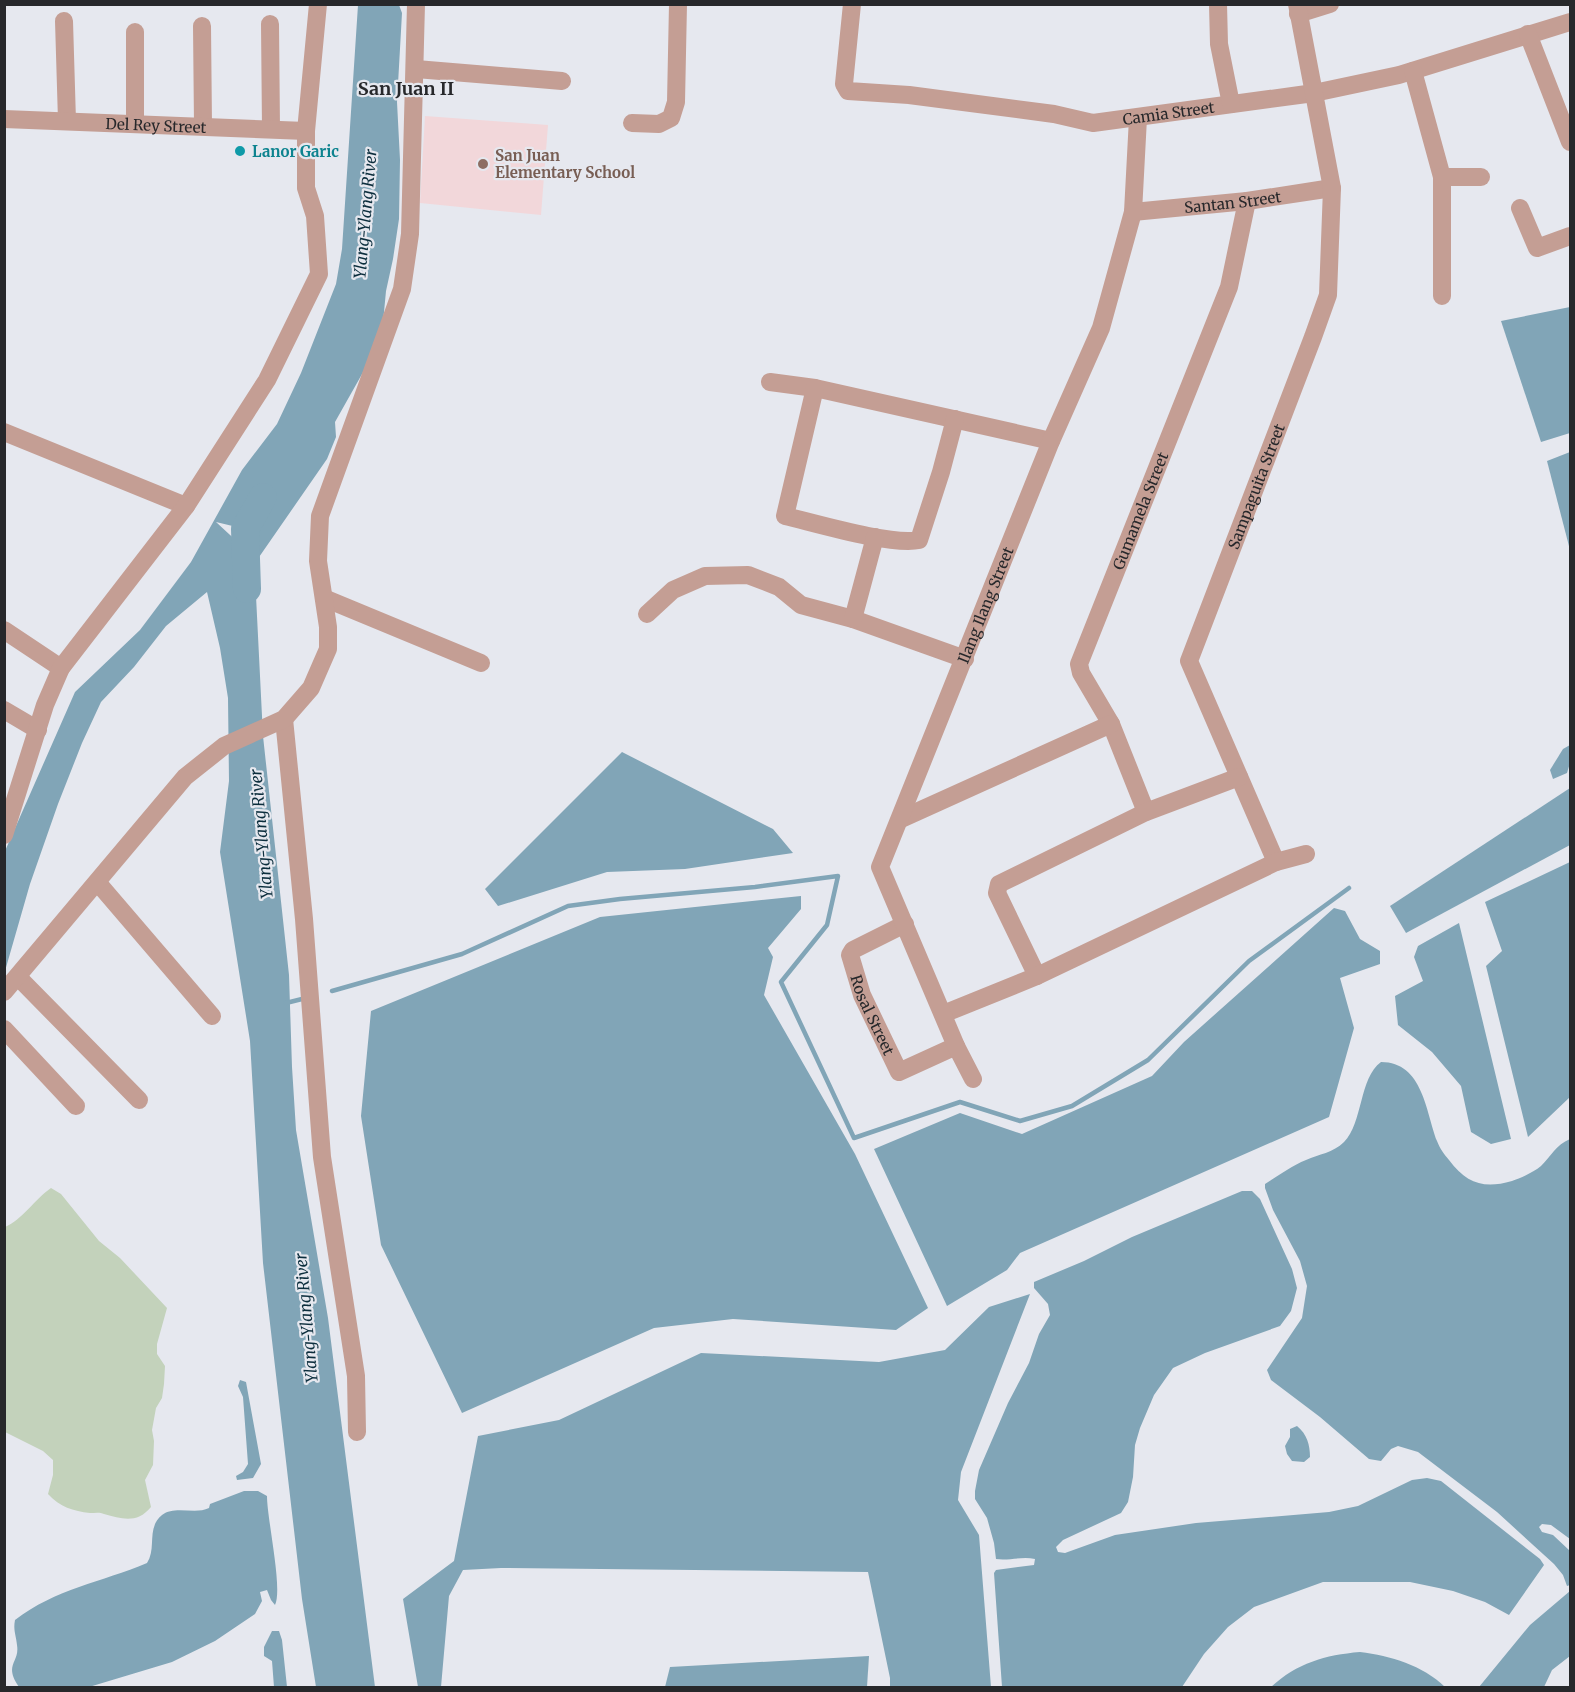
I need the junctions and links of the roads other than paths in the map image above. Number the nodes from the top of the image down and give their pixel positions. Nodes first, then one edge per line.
1 (318, 4) edge
2 (416, 4) edge
3 (678, 4) edge
4 (852, 4) edge
5 (1218, 4) edge
6 (1330, 4) edge
7 (1297, 9) edge
8 (64, 21) dead end
9 (1570, 22) edge
10 (270, 24) dead end
11 (202, 26) dead end
12 (135, 33) dead end
13 (1528, 34) junction
14 (416, 69) junction
15 (1413, 71) junction
16 (562, 81) dead end
17 (1314, 93) junction
18 (1231, 104) junction
19 (1137, 118) junction
20 (4, 119) edge
21 (67, 121) junction
22 (633, 123) dead end
23 (135, 124) junction
24 (203, 125) junction
25 (271, 129) junction
26 (306, 130) junction
27 (1570, 142) edge
28 (1442, 177) junction
29 (1480, 177) dead end
30 (1332, 188) junction
31 (1247, 201) junction
32 (1520, 208) dead end
33 (1133, 212) junction
34 (1570, 236) edge
35 (1442, 296) dead end
36 (770, 382) dead end
37 (815, 388) junction
38 (955, 419) junction
39 (4, 432) edge
40 (1051, 441) junction
41 (186, 506) junction
42 (875, 537) junction
43 (324, 598) junction
44 (647, 614) dead end
45 (853, 619) junction
46 (4, 630) edge
47 (965, 659) junction
48 (481, 663) dead end
49 (61, 668) junction
50 (4, 710) edge
51 (277, 722) junction
52 (1111, 723) junction
53 (38, 730) junction
54 (1239, 777) junction
55 (1146, 812) junction
56 (901, 819) junction
57 (4, 835) edge
58 (1306, 854) dead end
59 (1276, 862) junction
60 (98, 883) junction
61 (905, 924) junction
62 (1036, 976) junction
63 (18, 977) junction
64 (4, 993) edge
65 (943, 1014) junction
66 (212, 1016) dead end
67 (4, 1029) edge
68 (956, 1046) junction
69 (973, 1079) dead end
70 (139, 1100) dead end
71 (76, 1106) dead end
72 (357, 1432) dead end

1 - 26 street
2 - 14 street
3 - 22 street
4 - 19 street, Camia Street
5 - 18 street
6 - 7 street
7 - 17 street, Sampaguita Street
8 - 21 street
9 - 13 street, Camia Street
10 - 25 street
11 - 24 street
12 - 23 street
13 - 15 street, Camia Street
13 - 27 street
14 - 16 street
14 - 43 street
15 - 17 street, Camia Street
15 - 28 street
17 - 18 street, Camia Street
17 - 30 street, Sampaguita Street
18 - 19 street, Camia Street
19 - 33 street, Ilang Ilang Street
20 - 21 street, Del Rey Street
21 - 23 street, Del Rey Street
23 - 24 street, Del Rey Street
24 - 25 street, Del Rey Street
25 - 26 street, Del Rey Street
26 - 41 street
28 - 29 street
28 - 35 street
30 - 31 street, Santan Street
30 - 54 street, Sampaguita Street
31 - 33 street, Santan Street
31 - 52 street, Gumamela Street
32 - 34 street
33 - 40 street, Ilang Ilang Street
36 - 37 street
37 - 38 street
37 - 42 street
38 - 40 street
38 - 42 street
39 - 41 street
40 - 47 street, Ilang Ilang Street
41 - 49 street
42 - 45 street
43 - 48 street
43 - 51 street
44 - 45 street
45 - 47 street
46 - 49 street
47 - 56 street, Ilang Ilang Street
49 - 53 street
50 - 53 street
51 - 60 street
51 - 72 street
52 - 55 street, Gumamela Street
52 - 56 street
53 - 57 street
54 - 55 street
54 - 59 street, Sampaguita Street
55 - 62 street
56 - 61 street, Ilang Ilang Street
58 - 59 street
59 - 62 street
60 - 63 street
60 - 66 street
61 - 65 street, Ilang Ilang Street
61 - 68 street, Rosal Street
62 - 65 street
63 - 64 street
63 - 70 street
65 - 68 street, Ilang Ilang Street
67 - 71 street
68 - 69 street, Ilang Ilang Street

